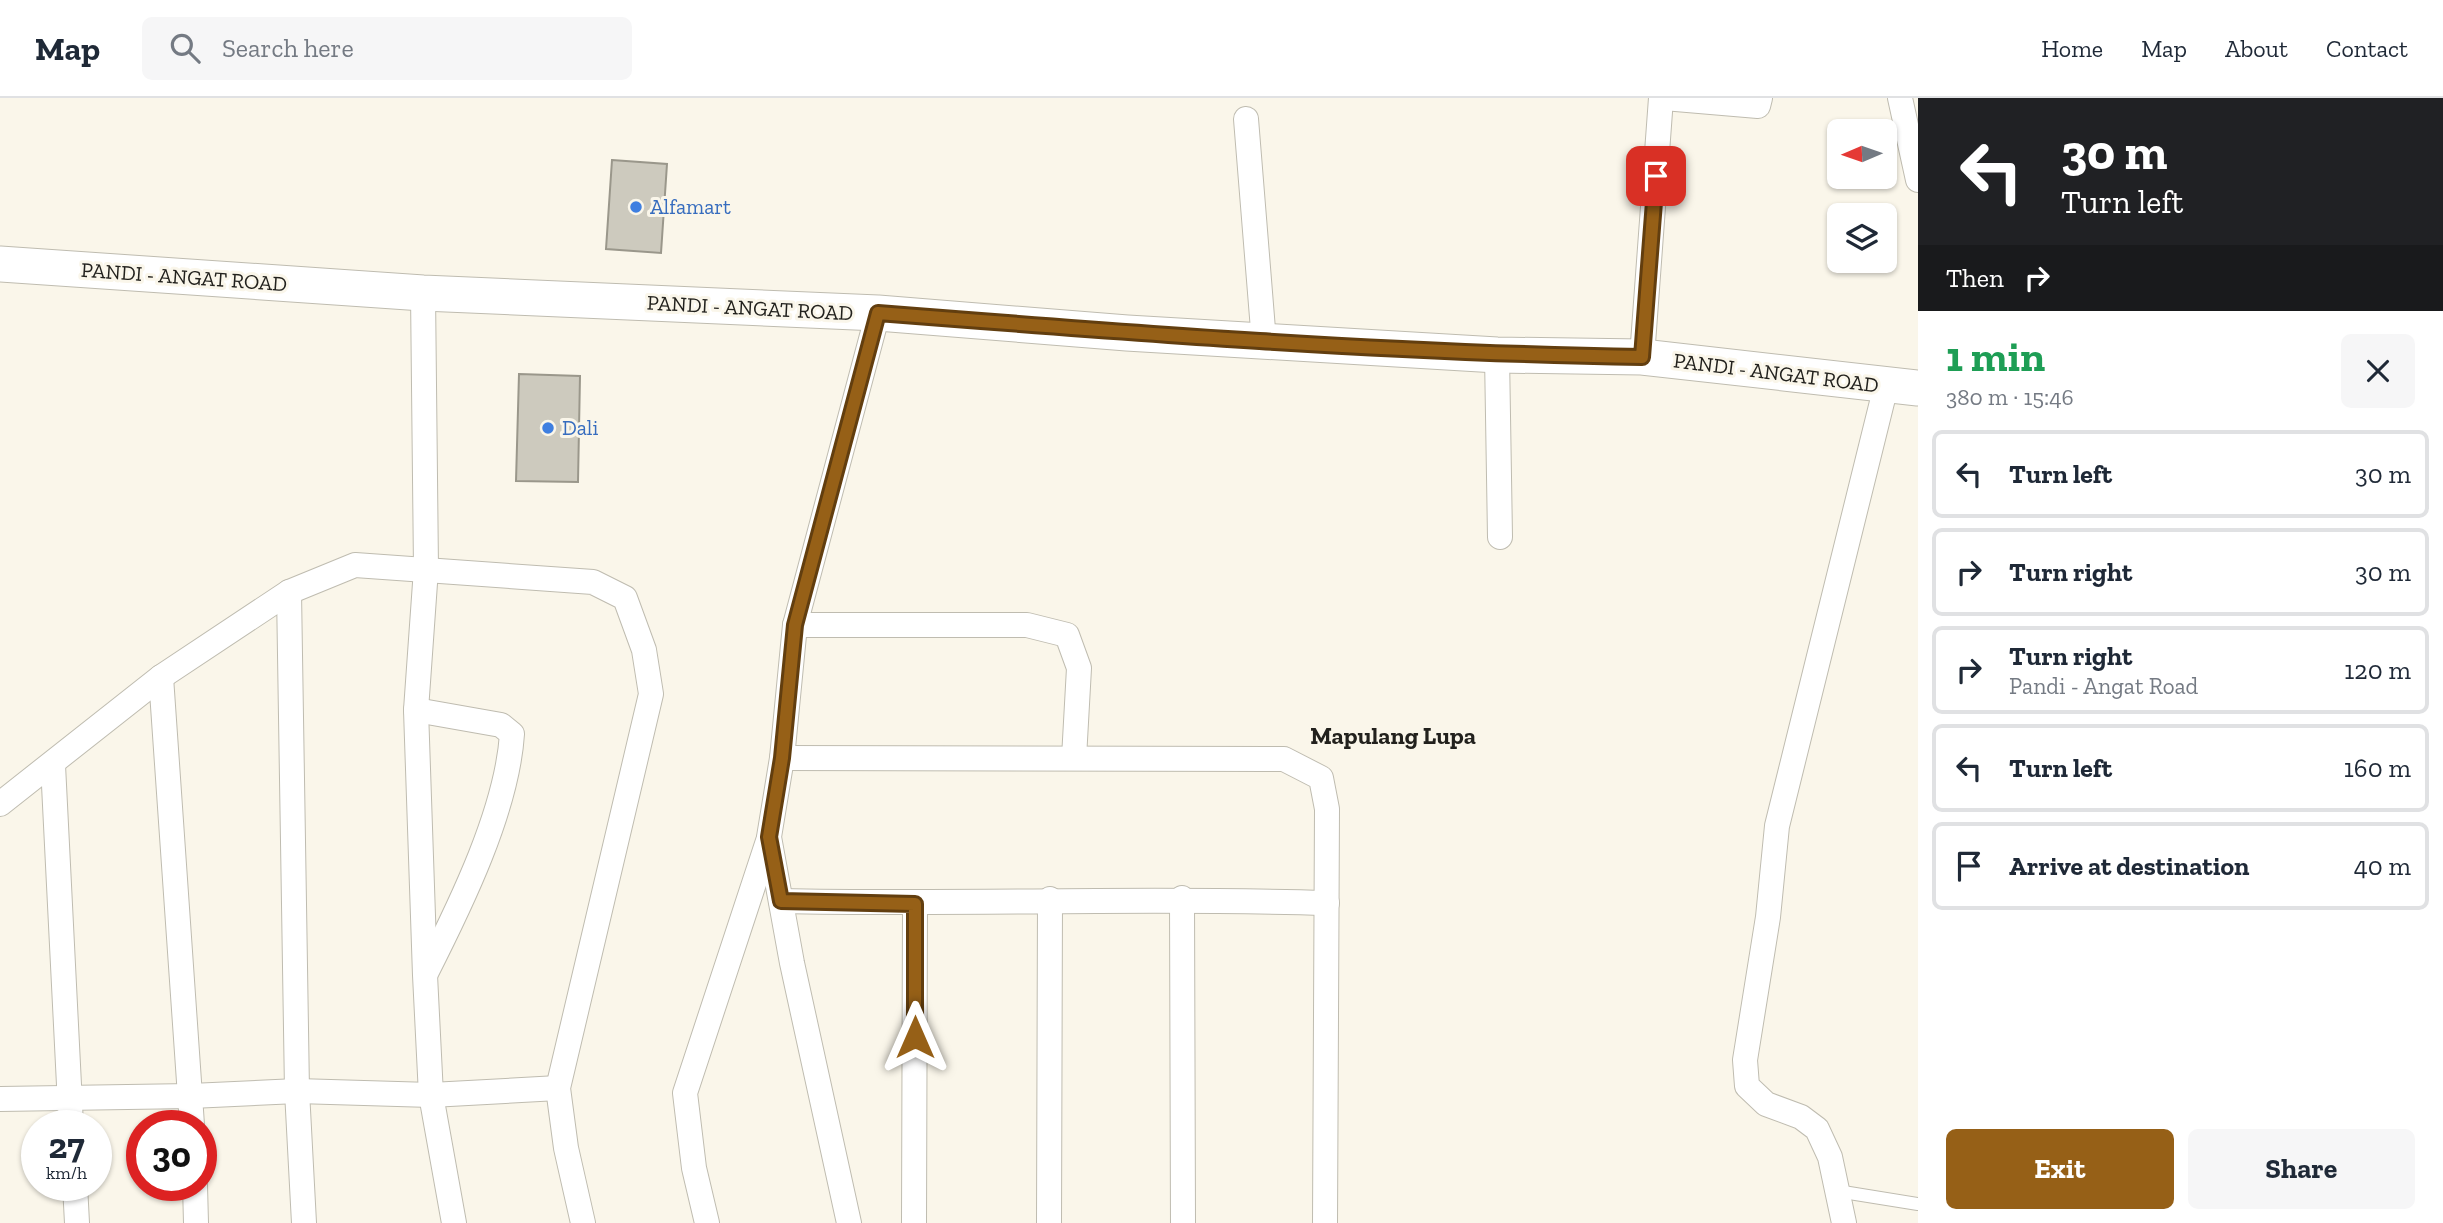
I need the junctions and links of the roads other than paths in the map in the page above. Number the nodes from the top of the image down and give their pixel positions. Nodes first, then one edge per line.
1 (1662, 98) edge
2 (1760, 98) edge
3 (1900, 98) edge
4 (1246, 119) dead end
5 (1918, 180) edge
6 (0, 264) edge
7 (422, 293) junction
8 (878, 313) junction
9 (1264, 342) junction
10 (1497, 355) junction
11 (1642, 357) junction
12 (1902, 387) edge
13 (1500, 537) dead end
14 (426, 569) junction
15 (289, 592) junction
16 (795, 625) junction
17 (161, 677) junction
18 (416, 710) junction
19 (782, 758) junction
20 (1074, 758) junction
21 (53, 765) junction
22 (0, 804) edge
23 (769, 837) junction
24 (1182, 898) junction
25 (1050, 899) junction
26 (781, 901) junction
27 (1327, 903) junction
28 (915, 904) junction
29 (425, 975) junction
30 (558, 1088) junction
31 (297, 1091) junction
32 (431, 1095) junction
33 (69, 1097) junction
34 (191, 1097) junction
35 (0, 1099) edge
36 (70, 1110) edge
37 (191, 1110) edge
38 (1837, 1191) junction
39 (76, 1201) edge
40 (195, 1201) edge
41 (1918, 1204) edge
42 (77, 1223) edge
43 (196, 1223) edge
44 (303, 1223) edge
45 (454, 1223) edge
46 (583, 1223) edge
47 (707, 1223) edge
48 (849, 1223) edge
49 (914, 1223) edge
50 (1049, 1223) edge
51 (1183, 1223) edge
52 (1325, 1223) edge
53 (1844, 1223) edge

1 - 2 street
1 - 11 street
3 - 5 street
4 - 9 street
6 - 7 main road, PANDI - ANGAT ROAD
7 - 8 main road, PANDI - ANGAT ROAD
7 - 14 street
8 - 9 main road, PANDI - ANGAT ROAD
8 - 16 street
9 - 10 main road, PANDI - ANGAT ROAD
10 - 11 main road, PANDI - ANGAT ROAD
10 - 13 street
11 - 12 main road, PANDI - ANGAT ROAD
12 - 38 street
14 - 15 street
14 - 18 street
14 - 30 street
15 - 17 street
15 - 31 street
16 - 19 street
16 - 20 street
17 - 21 street
17 - 34 street
18 - 29 street
18 - 29 street
19 - 20 street
19 - 23 street
20 - 27 street
21 - 22 street
21 - 33 street
23 - 26 street
23 - 47 street
24 - 25 street
24 - 27 street
24 - 51 street
25 - 28 street
25 - 50 street
26 - 28 street
26 - 48 street
27 - 52 street
28 - 49 street
29 - 32 street
30 - 32 street
30 - 46 street
31 - 32 street
31 - 34 street
31 - 44 street
32 - 45 street
33 - 34 street
33 - 35 street
33 - 36 street
34 - 37 street
38 - 41 lane
38 - 53 street
39 - 42 street
40 - 43 street

